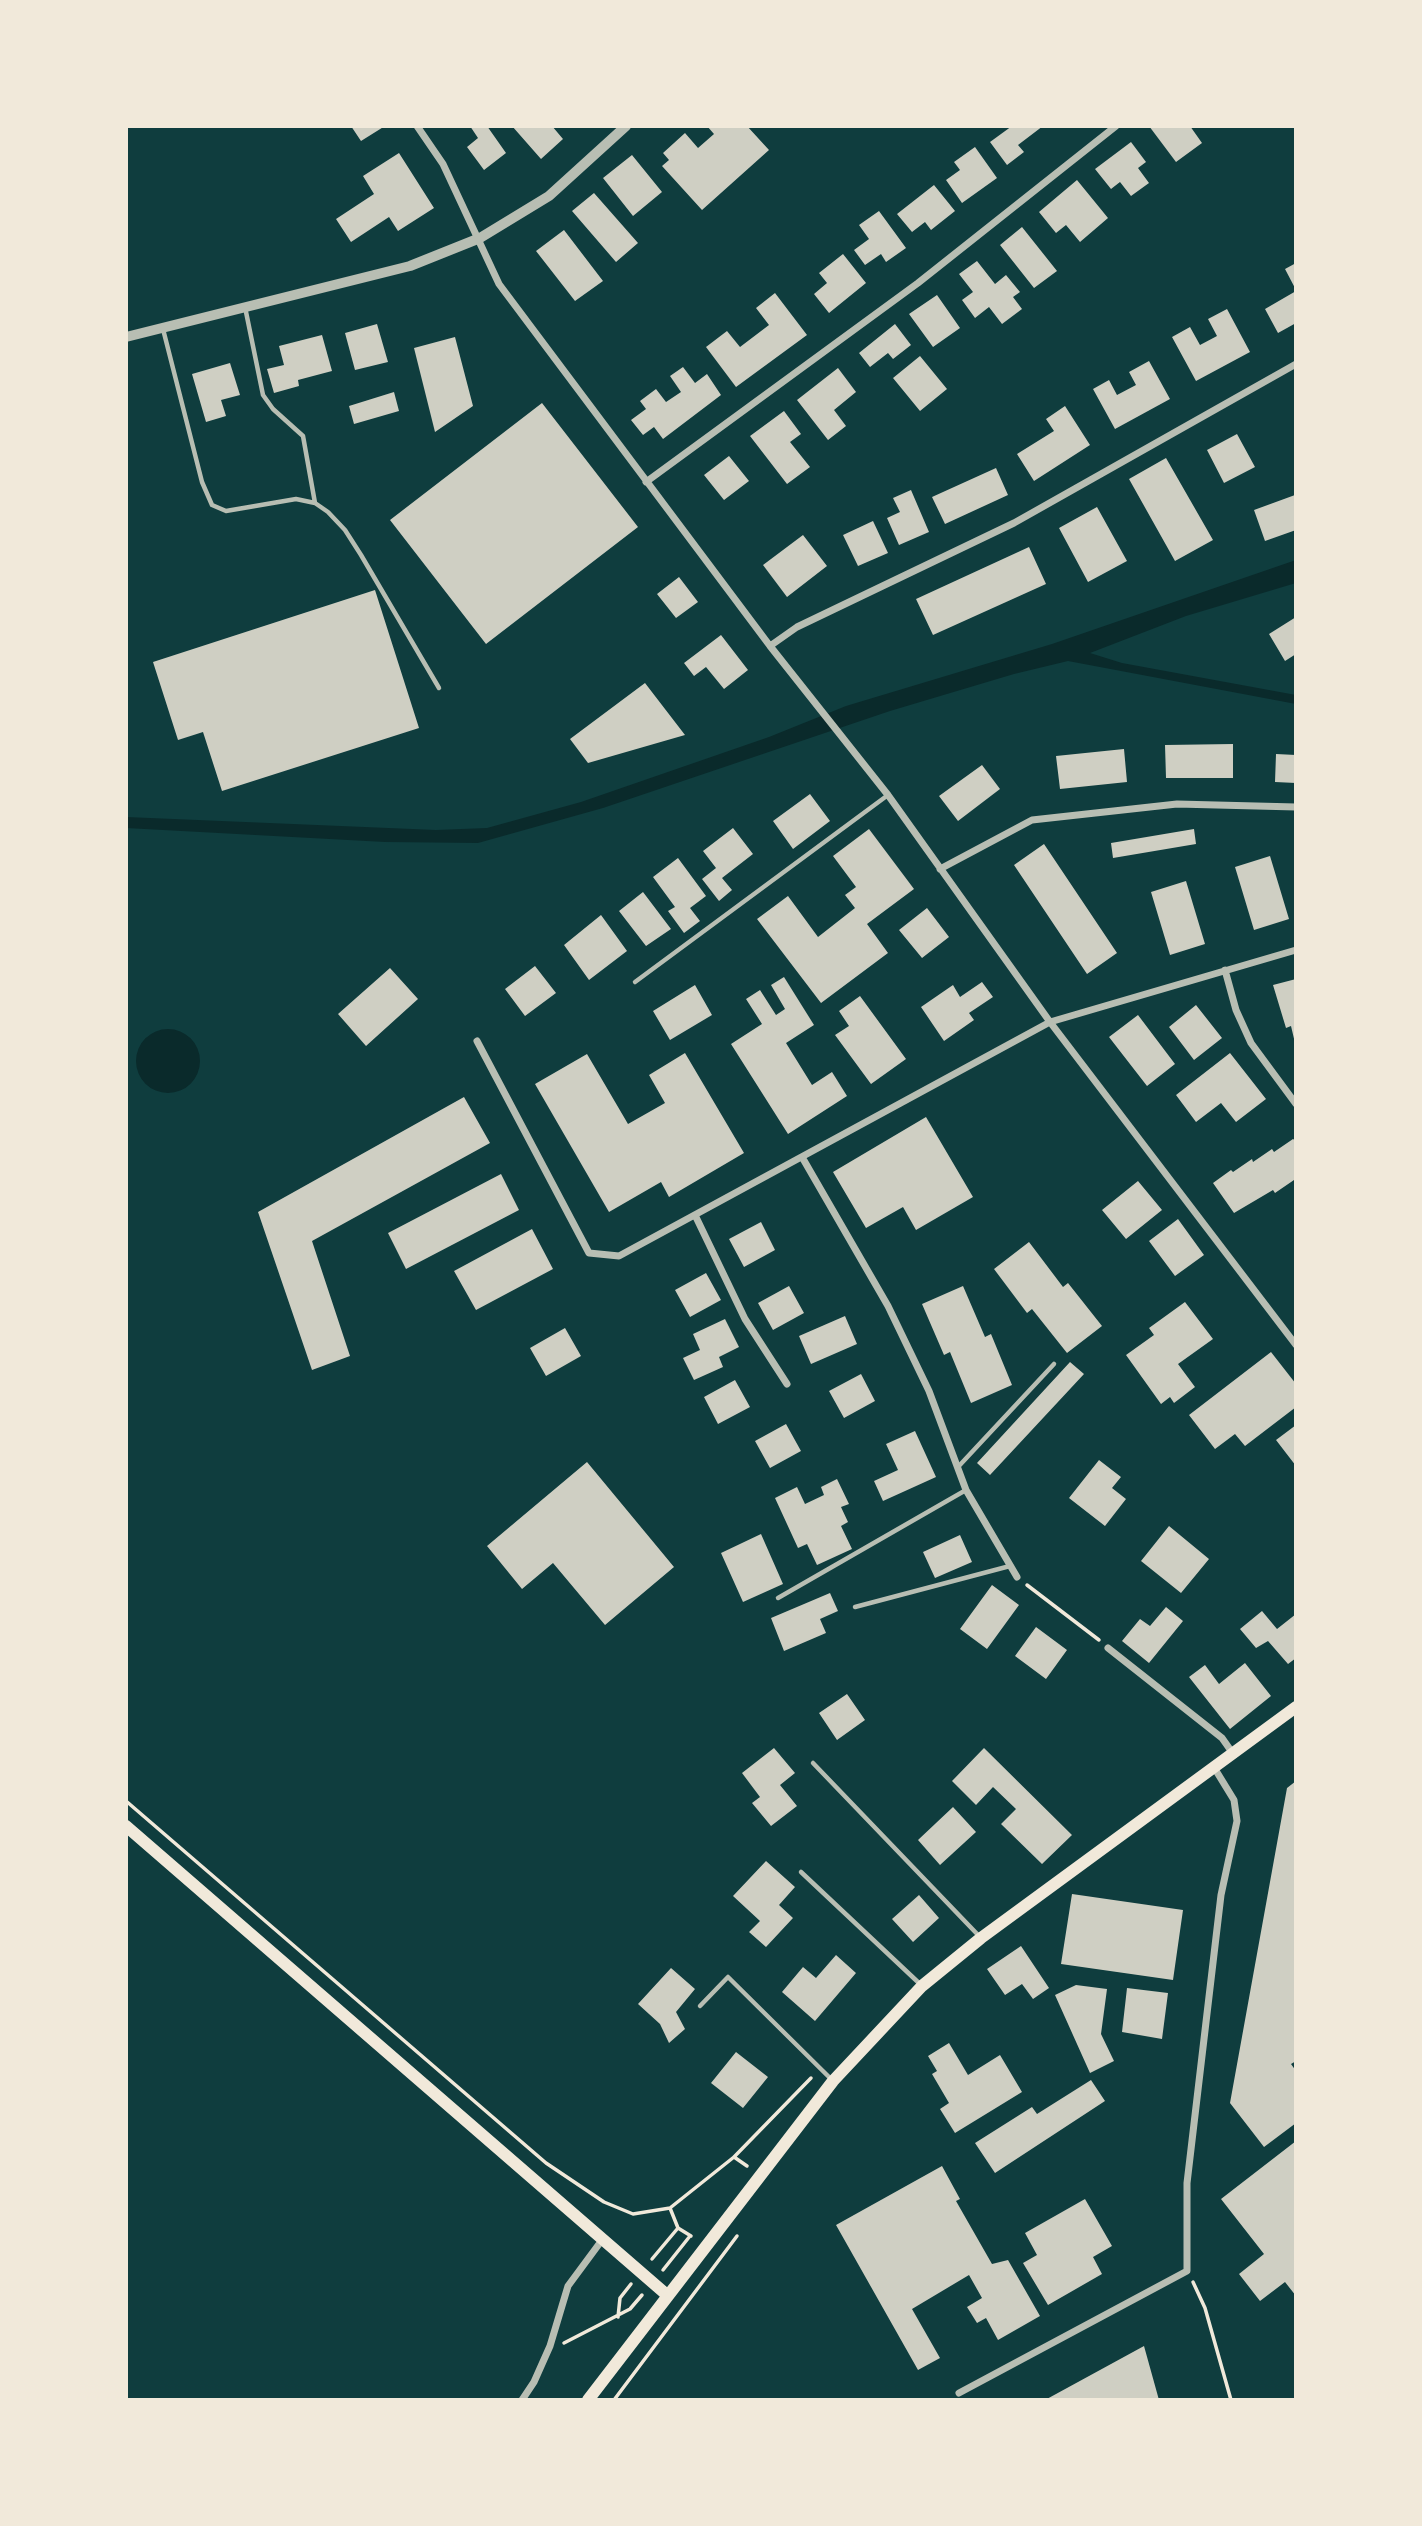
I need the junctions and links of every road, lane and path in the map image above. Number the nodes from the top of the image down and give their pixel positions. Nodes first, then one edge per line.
1 (417, 126) edge
2 (626, 126) edge
3 (1116, 126) edge
4 (480, 238) junction
5 (244, 306) junction
6 (163, 327) junction
7 (126, 337) edge
8 (1296, 365) edge
9 (646, 482) junction
10 (316, 503) junction
11 (770, 646) junction
12 (439, 688) dead end
13 (888, 795) junction
14 (1296, 807) edge
15 (940, 869) junction
16 (1296, 950) edge
17 (1225, 970) junction
18 (635, 982) dead end
19 (1051, 1022) junction
20 (477, 1041) dead end
21 (1296, 1104) edge
22 (802, 1157) junction
23 (695, 1215) junction
24 (1296, 1345) edge
25 (1054, 1364) dead end
26 (787, 1384) dead end
27 (958, 1467) junction
28 (967, 1490) junction
29 (1010, 1565) junction
30 (1017, 1577) joint
31 (778, 1598) dead end
32 (855, 1607) dead end
33 (1108, 1648) joint
34 (1296, 1707) edge
35 (1234, 1755) junction
36 (813, 1763) dead end
37 (1215, 1769) junction
38 (126, 1801) edge
39 (126, 1826) edge
40 (801, 1872) dead end
41 (981, 1938) junction
42 (922, 1986) junction
43 (700, 2006) dead end
44 (832, 2081) junction
45 (758, 2175) junction
46 (602, 2240) junction
47 (1187, 2271) junction
48 (667, 2295) junction
49 (618, 2317) dead end
50 (550, 2346) junction
51 (959, 2393) dead end
52 (522, 2400) edge
53 (588, 2400) edge
54 (1231, 2400) edge

1 - 4 street
2 - 4 street
3 - 9 street
4 - 5 street
4 - 9 street
5 - 6 street
5 - 10 lane
6 - 7 street
6 - 10 lane
8 - 11 street
9 - 11 street
10 - 12 lane
11 - 13 street
13 - 15 street
13 - 18 lane
14 - 15 street
15 - 19 street
16 - 17 street
17 - 19 street
17 - 21 street
19 - 22 street
19 - 24 street
20 - 23 street
22 - 23 street
22 - 27 street
23 - 26 street
25 - 27 lane
27 - 28 street
28 - 29 street
28 - 31 lane
29 - 30 street
29 - 32 lane
30 - 33 path
33 - 35 street
34 - 35 main road
35 - 37 main road
36 - 41 lane
37 - 41 main road
37 - 47 street
38 - 45 path
39 - 46 main road
40 - 42 lane
41 - 42 main road
42 - 44 main road
43 - 44 lane
44 - 45 main road
45 - 48 main road
46 - 48 main road
46 - 50 street
47 - 51 street
47 - 54 path
48 - 53 main road
49 - 50 path
50 - 52 street

